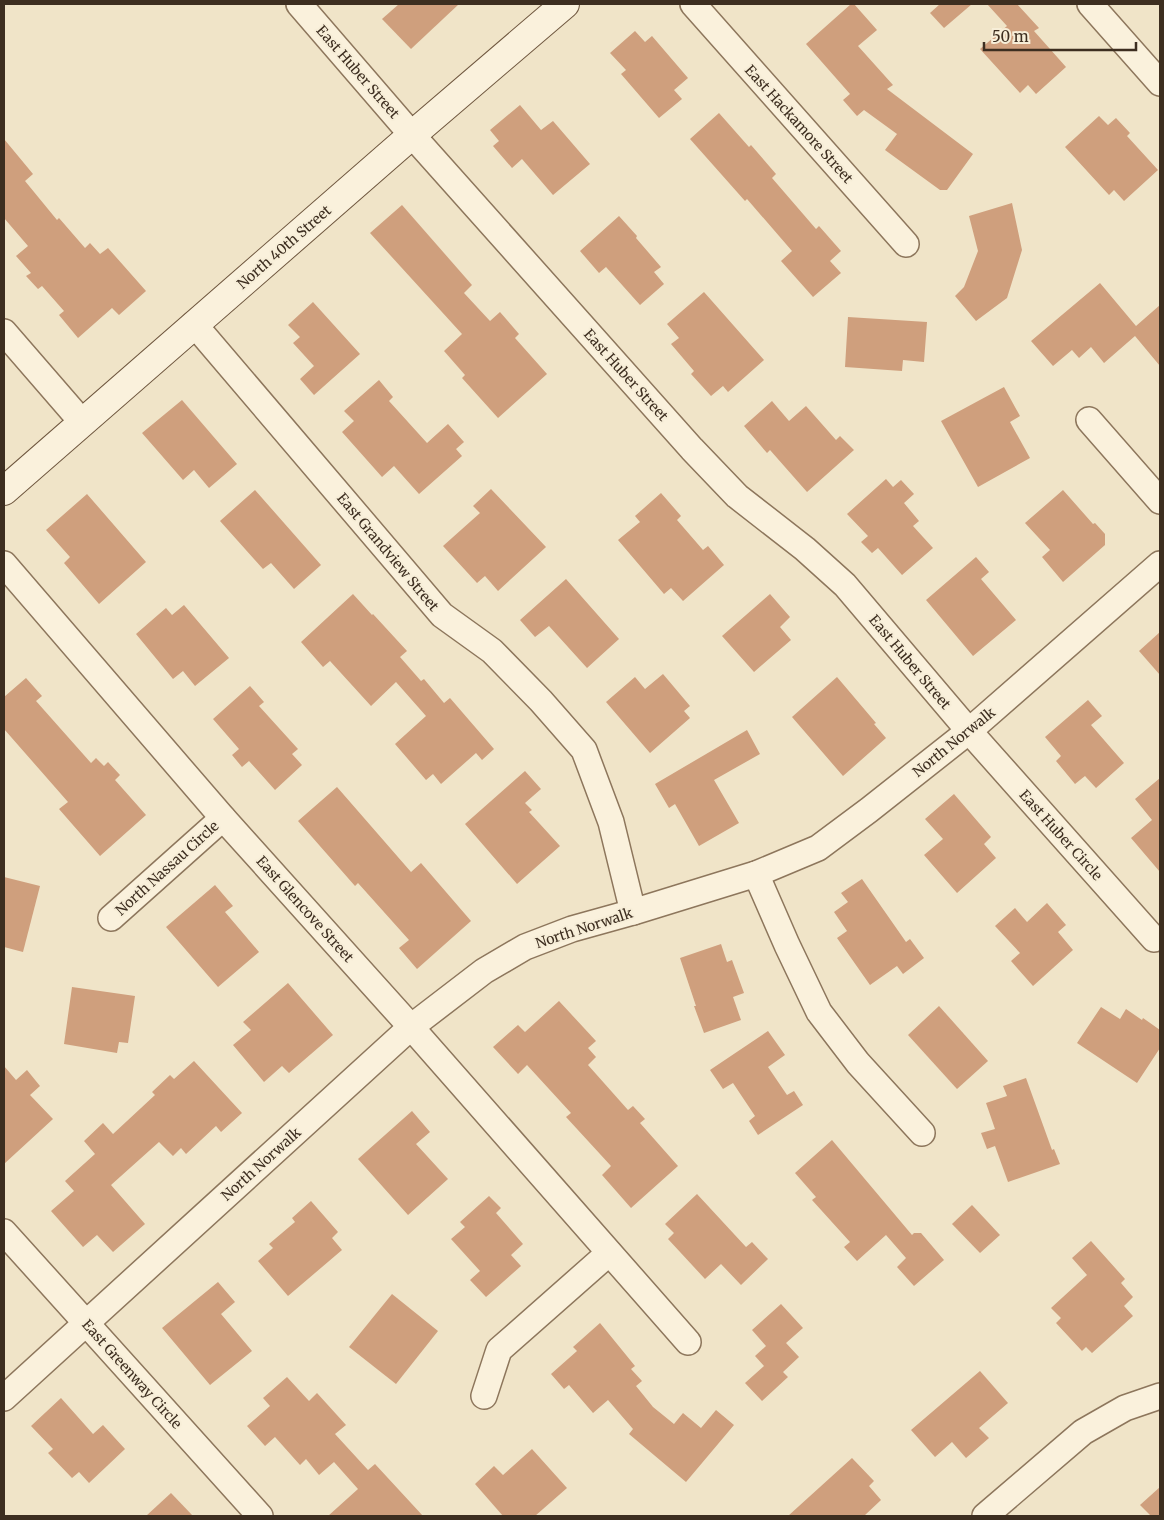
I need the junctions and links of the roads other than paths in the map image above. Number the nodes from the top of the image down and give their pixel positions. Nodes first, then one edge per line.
1 (299, 4) edge
2 (565, 4) edge
3 (693, 4) edge
4 (1090, 4) edge
5 (1160, 83) edge
6 (412, 135) junction
7 (906, 244) dead end
8 (194, 324) junction
9 (4, 332) edge
10 (1089, 420) dead end
11 (82, 422) junction
12 (4, 491) edge
13 (1160, 501) edge
14 (4, 564) edge
15 (1160, 564) edge
16 (968, 731) junction
17 (223, 818) junction
18 (756, 874) junction
19 (634, 912) junction
20 (111, 918) dead end
21 (1154, 939) dead end
22 (411, 1027) junction
23 (922, 1132) dead end
24 (4, 1232) edge
25 (609, 1253) junction
26 (86, 1324) junction
27 (688, 1342) dead end
28 (484, 1396) dead end
29 (1160, 1396) edge
30 (4, 1398) edge
31 (260, 1516) edge
32 (985, 1516) edge

1 - 6 street, East Huber Street
2 - 6 street, North 40th Street
3 - 7 street, East Hackamore Street
4 - 5 street
6 - 8 street, North 40th Street
6 - 16 street, East Huber Street
8 - 11 street, North 40th Street
8 - 19 street, East Grandview Street
9 - 11 street
10 - 13 street
11 - 12 street, North 40th Street
14 - 17 street, East Glencove Street
15 - 16 street, North Norwalk
16 - 18 street, North Norwalk
16 - 21 street, East Huber Circle
17 - 20 street, North Nassau Circle
17 - 22 street, East Glencove Street
18 - 19 street, North Norwalk
18 - 23 street
19 - 22 street, North Norwalk
22 - 25 street, East Glencove Street
22 - 26 street, North Norwalk
24 - 26 street, East Greenway Circle
25 - 27 street, East Glencove Street
25 - 28 street
26 - 30 street, North Norwalk
26 - 31 street, East Greenway Circle
29 - 32 street

